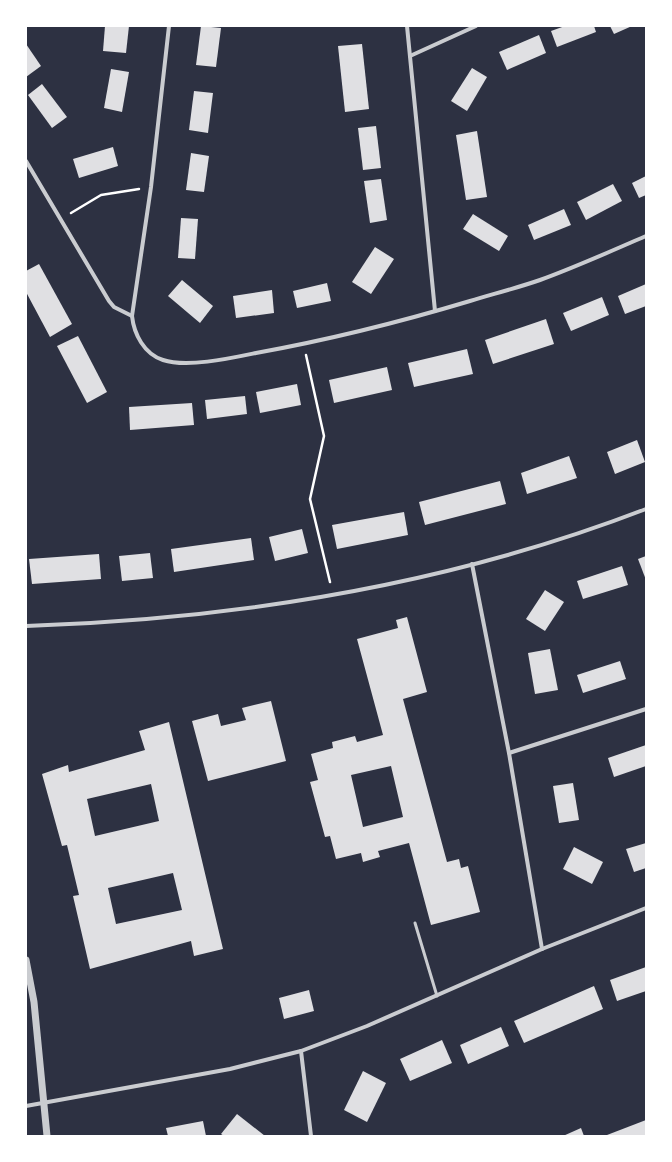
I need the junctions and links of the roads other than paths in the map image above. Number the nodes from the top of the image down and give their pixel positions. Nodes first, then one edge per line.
1 (169, 26) edge
2 (407, 26) edge
3 (476, 26) edge
4 (410, 56) junction
5 (26, 160) edge
6 (646, 236) edge
7 (435, 311) junction
8 (132, 316) junction
9 (646, 509) edge
10 (472, 564) junction
11 (26, 626) edge
12 (646, 709) edge
13 (509, 753) junction
14 (646, 908) edge
15 (415, 923) dead end
16 (542, 949) junction
17 (26, 960) edge
18 (437, 996) junction
19 (301, 1051) junction
20 (44, 1104) junction
21 (26, 1106) edge
22 (47, 1136) edge
23 (311, 1136) edge

1 - 8 street
2 - 4 street
3 - 4 street
4 - 7 street
5 - 8 street
6 - 7 street
7 - 8 street
9 - 10 street
10 - 11 street
10 - 13 street
12 - 13 street
13 - 16 street
14 - 16 street
15 - 18 lane
16 - 18 street
17 - 20 street
18 - 19 street
19 - 20 street
19 - 23 street
20 - 21 street
20 - 22 street

